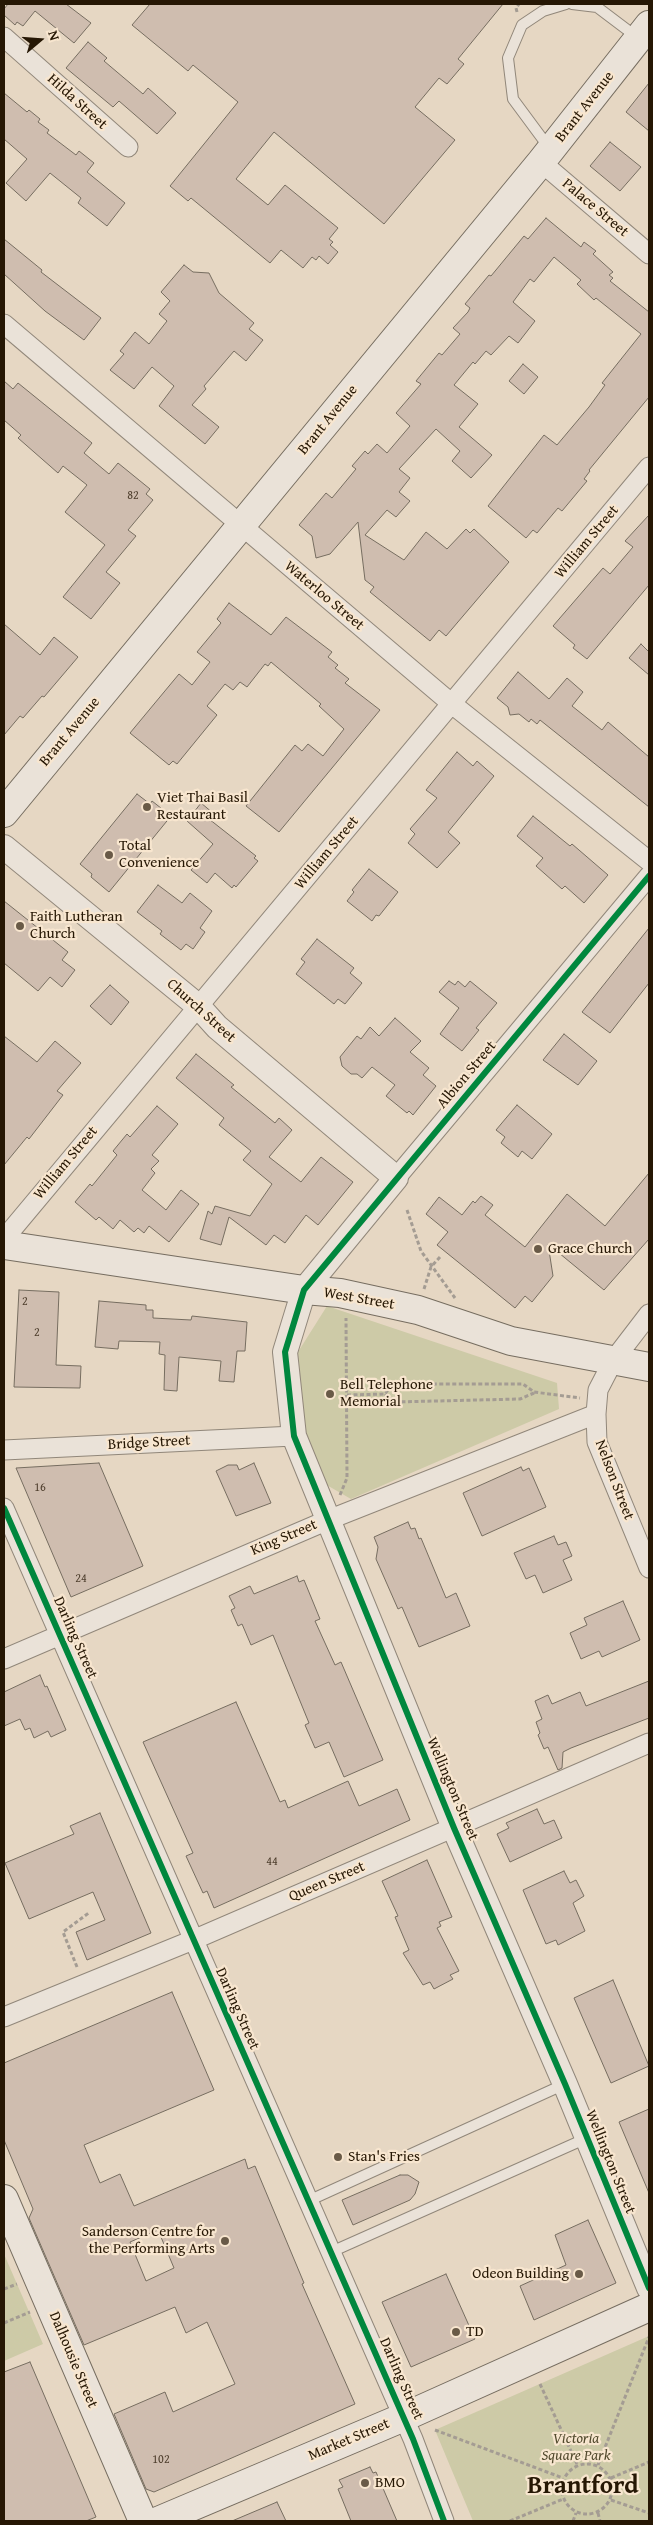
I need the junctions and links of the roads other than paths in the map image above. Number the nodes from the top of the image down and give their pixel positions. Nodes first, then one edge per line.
1 (566, 4) edge
2 (572, 4) edge
3 (644, 32) edge
4 (4, 37) edge
5 (128, 147) dead end
6 (546, 156) junction
7 (649, 254) edge
8 (4, 324) edge
9 (649, 467) edge
10 (241, 526) junction
11 (452, 704) junction
12 (4, 812) edge
13 (4, 847) edge
14 (649, 861) edge
15 (649, 876) edge
16 (198, 1006) junction
17 (396, 1178) junction
18 (4, 1239) edge
19 (4, 1245) edge
20 (304, 1290) junction
21 (649, 1314) edge
22 (613, 1361) junction
23 (649, 1367) edge
24 (597, 1408) junction
25 (294, 1436) junction
26 (4, 1450) edge
27 (4, 1508) edge
28 (328, 1520) junction
29 (649, 1568) edge
30 (60, 1636) junction
31 (4, 1659) edge
32 (649, 1743) edge
33 (454, 1828) junction
34 (193, 1940) junction
35 (4, 2017) edge
36 (565, 2084) junction
37 (588, 2138) junction
38 (4, 2199) edge
39 (308, 2201) junction
40 (331, 2252) junction
41 (649, 2288) edge
42 (649, 2307) edge
43 (404, 2417) junction
44 (143, 2521) edge
45 (158, 2521) edge
46 (444, 2521) edge

1 - 6 lane
2 - 3 lane
3 - 6 main road, Brant Avenue
4 - 5 street, Hilda Street
6 - 7 street, Palace Street
6 - 10 main road, Brant Avenue
8 - 10 street, Waterloo Street
9 - 11 street, William Street
10 - 11 street, Waterloo Street
10 - 12 main road, Brant Avenue
11 - 14 street, Waterloo Street
11 - 16 street, William Street
13 - 16 street, Church Street
15 - 17 street, Albion Street
16 - 17 street, Church Street
16 - 18 street, William Street
17 - 20 street, Albion Street
19 - 20 main road, West Street
20 - 22 main road, West Street
20 - 25 street, Wellington Street
21 - 22 street, Nelson Street
22 - 23 main road, West Street
22 - 24 street, Nelson Street
24 - 28 street, King Street
24 - 29 street, Nelson Street
25 - 26 street, Bridge Street
25 - 28 street, Wellington Street
27 - 30 street, Darling Street
28 - 30 street, King Street
28 - 33 street, Wellington Street
30 - 31 street, King Street
30 - 34 street, Darling Street
32 - 33 street, Queen Street
33 - 34 street, Queen Street
33 - 36 street, Wellington Street
34 - 35 street, Queen Street
34 - 39 street, Darling Street
36 - 37 street, Wellington Street
36 - 39 lane
37 - 40 lane
37 - 41 street, Wellington Street
38 - 44 main road, Dalhousie Street
39 - 40 street, Darling Street
40 - 43 street, Darling Street
42 - 43 main road, Market Street
43 - 45 main road, Market Street
43 - 46 street, Darling Street

